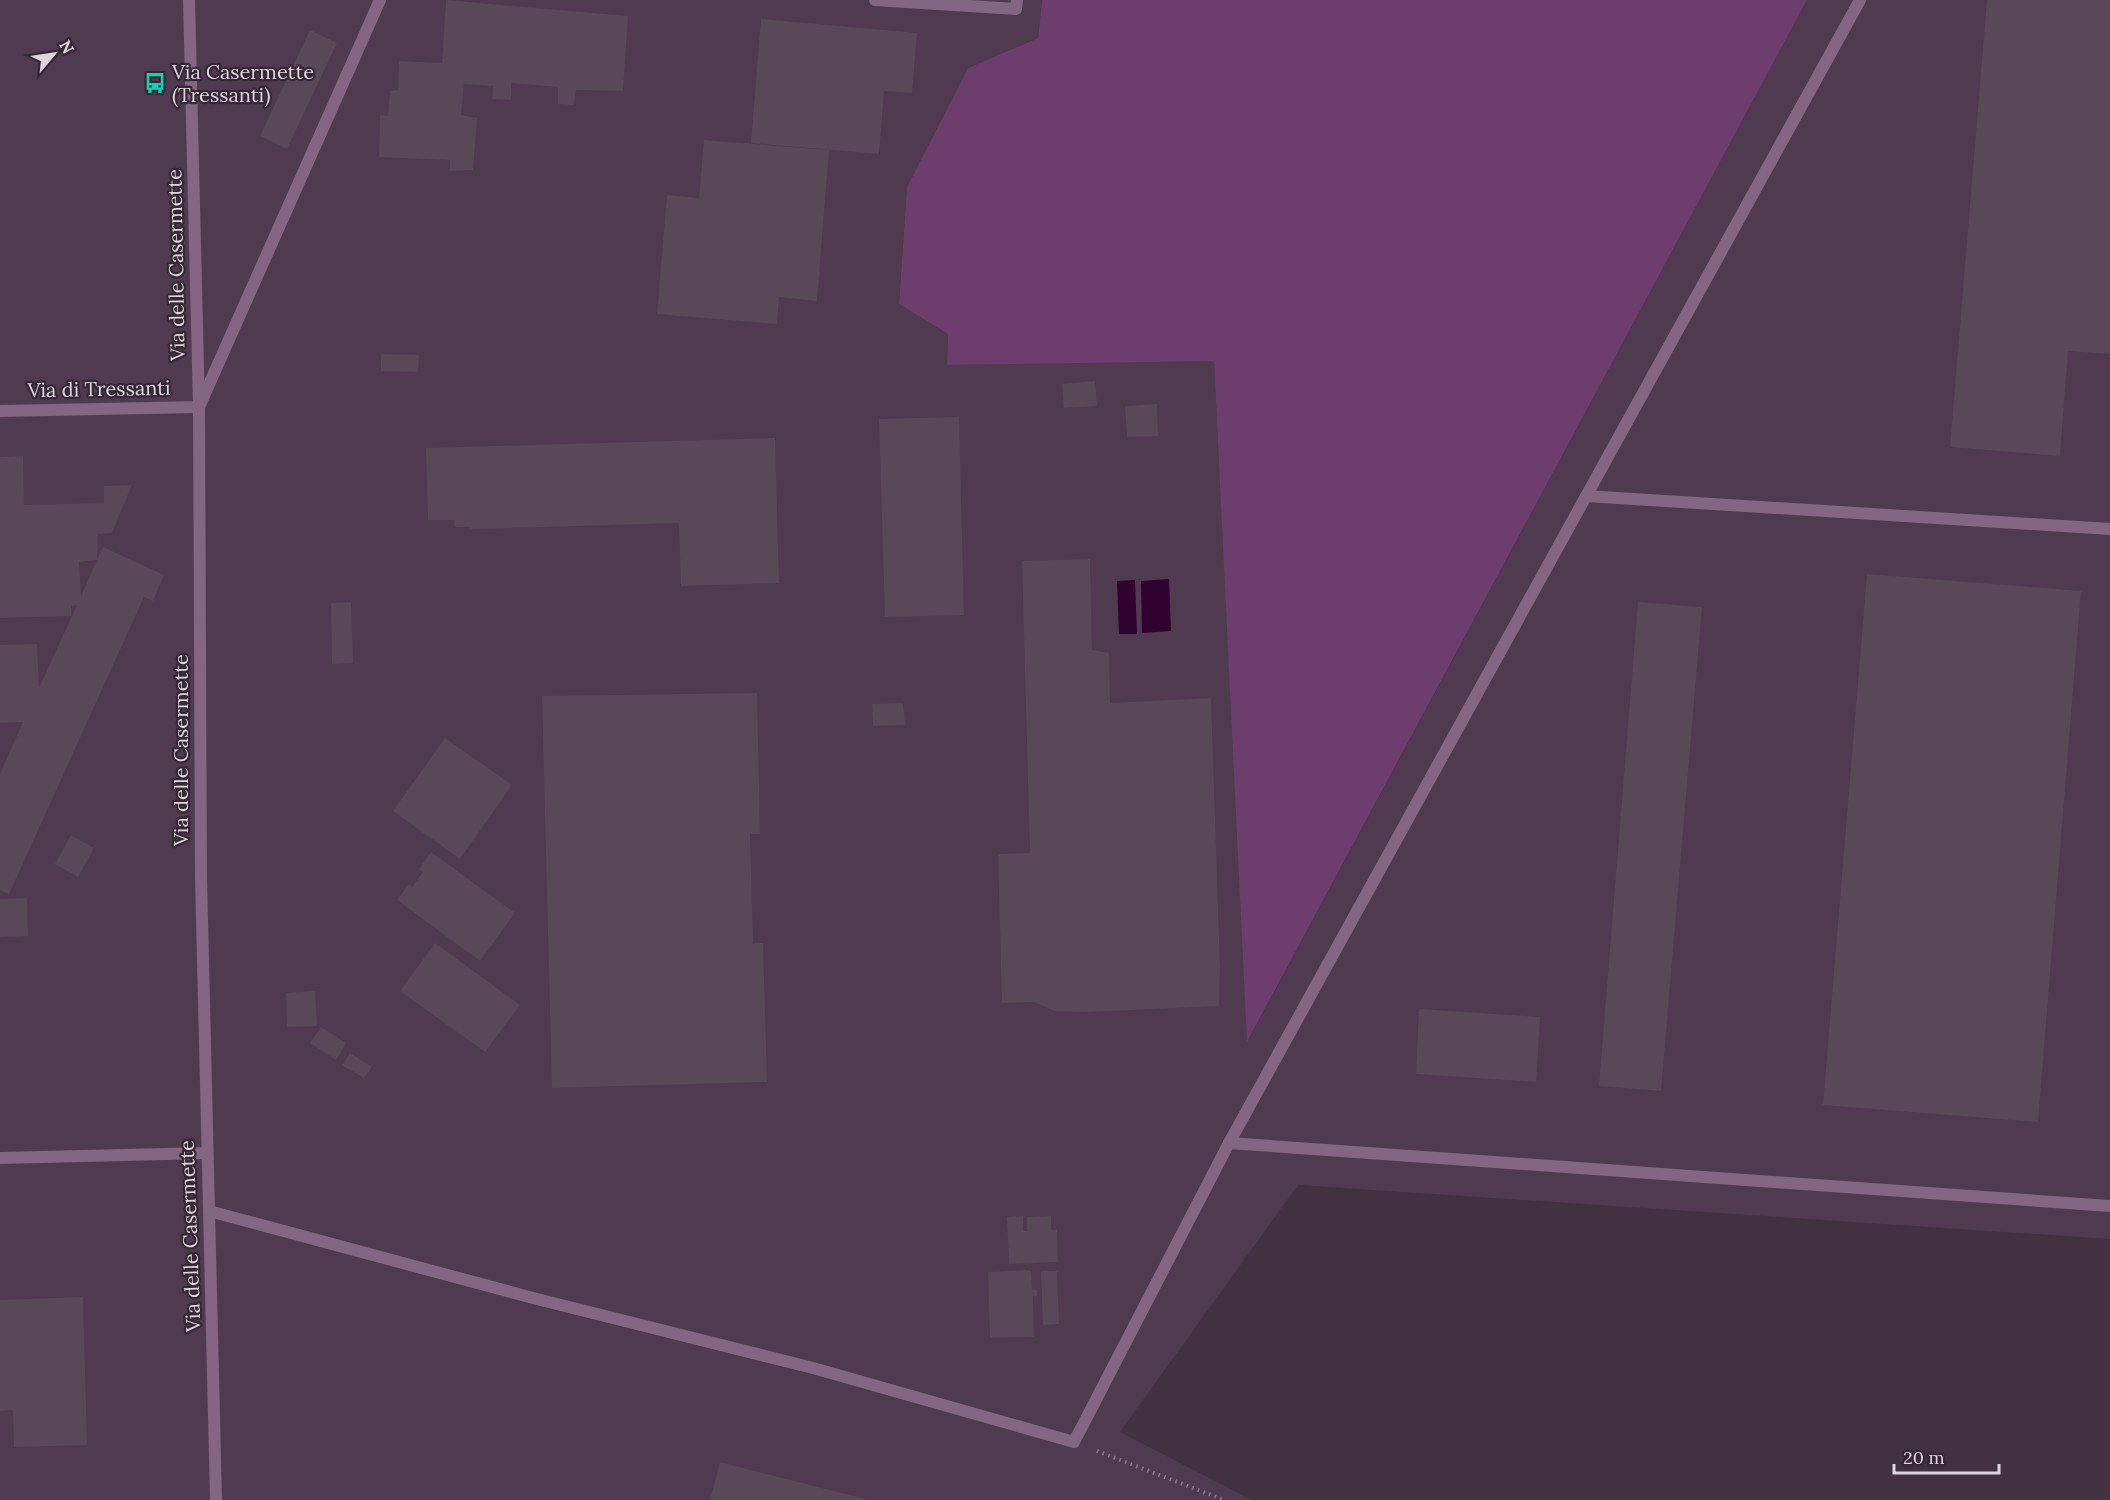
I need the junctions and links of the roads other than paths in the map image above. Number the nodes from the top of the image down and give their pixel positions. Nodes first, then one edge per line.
1 (189, 0) edge
2 (380, 0) edge
3 (875, 0) edge
4 (1017, 0) edge
5 (1860, 0) edge
6 (199, 407) junction
7 (0, 411) edge
8 (1586, 496) junction
9 (2110, 529) edge
10 (1229, 1143) junction
11 (207, 1153) junction
12 (0, 1158) edge
13 (2110, 1206) edge
14 (209, 1212) junction
15 (216, 1500) edge

1 - 6 street, Via delle Casermette
2 - 6 street
3 - 4 street
5 - 8 street
6 - 7 street, Via di Tressanti
6 - 11 street, Via delle Casermette
8 - 9 street
8 - 10 street
10 - 13 street
10 - 14 street
11 - 12 street
11 - 14 street, Via delle Casermette
14 - 15 street, Via delle Casermette

